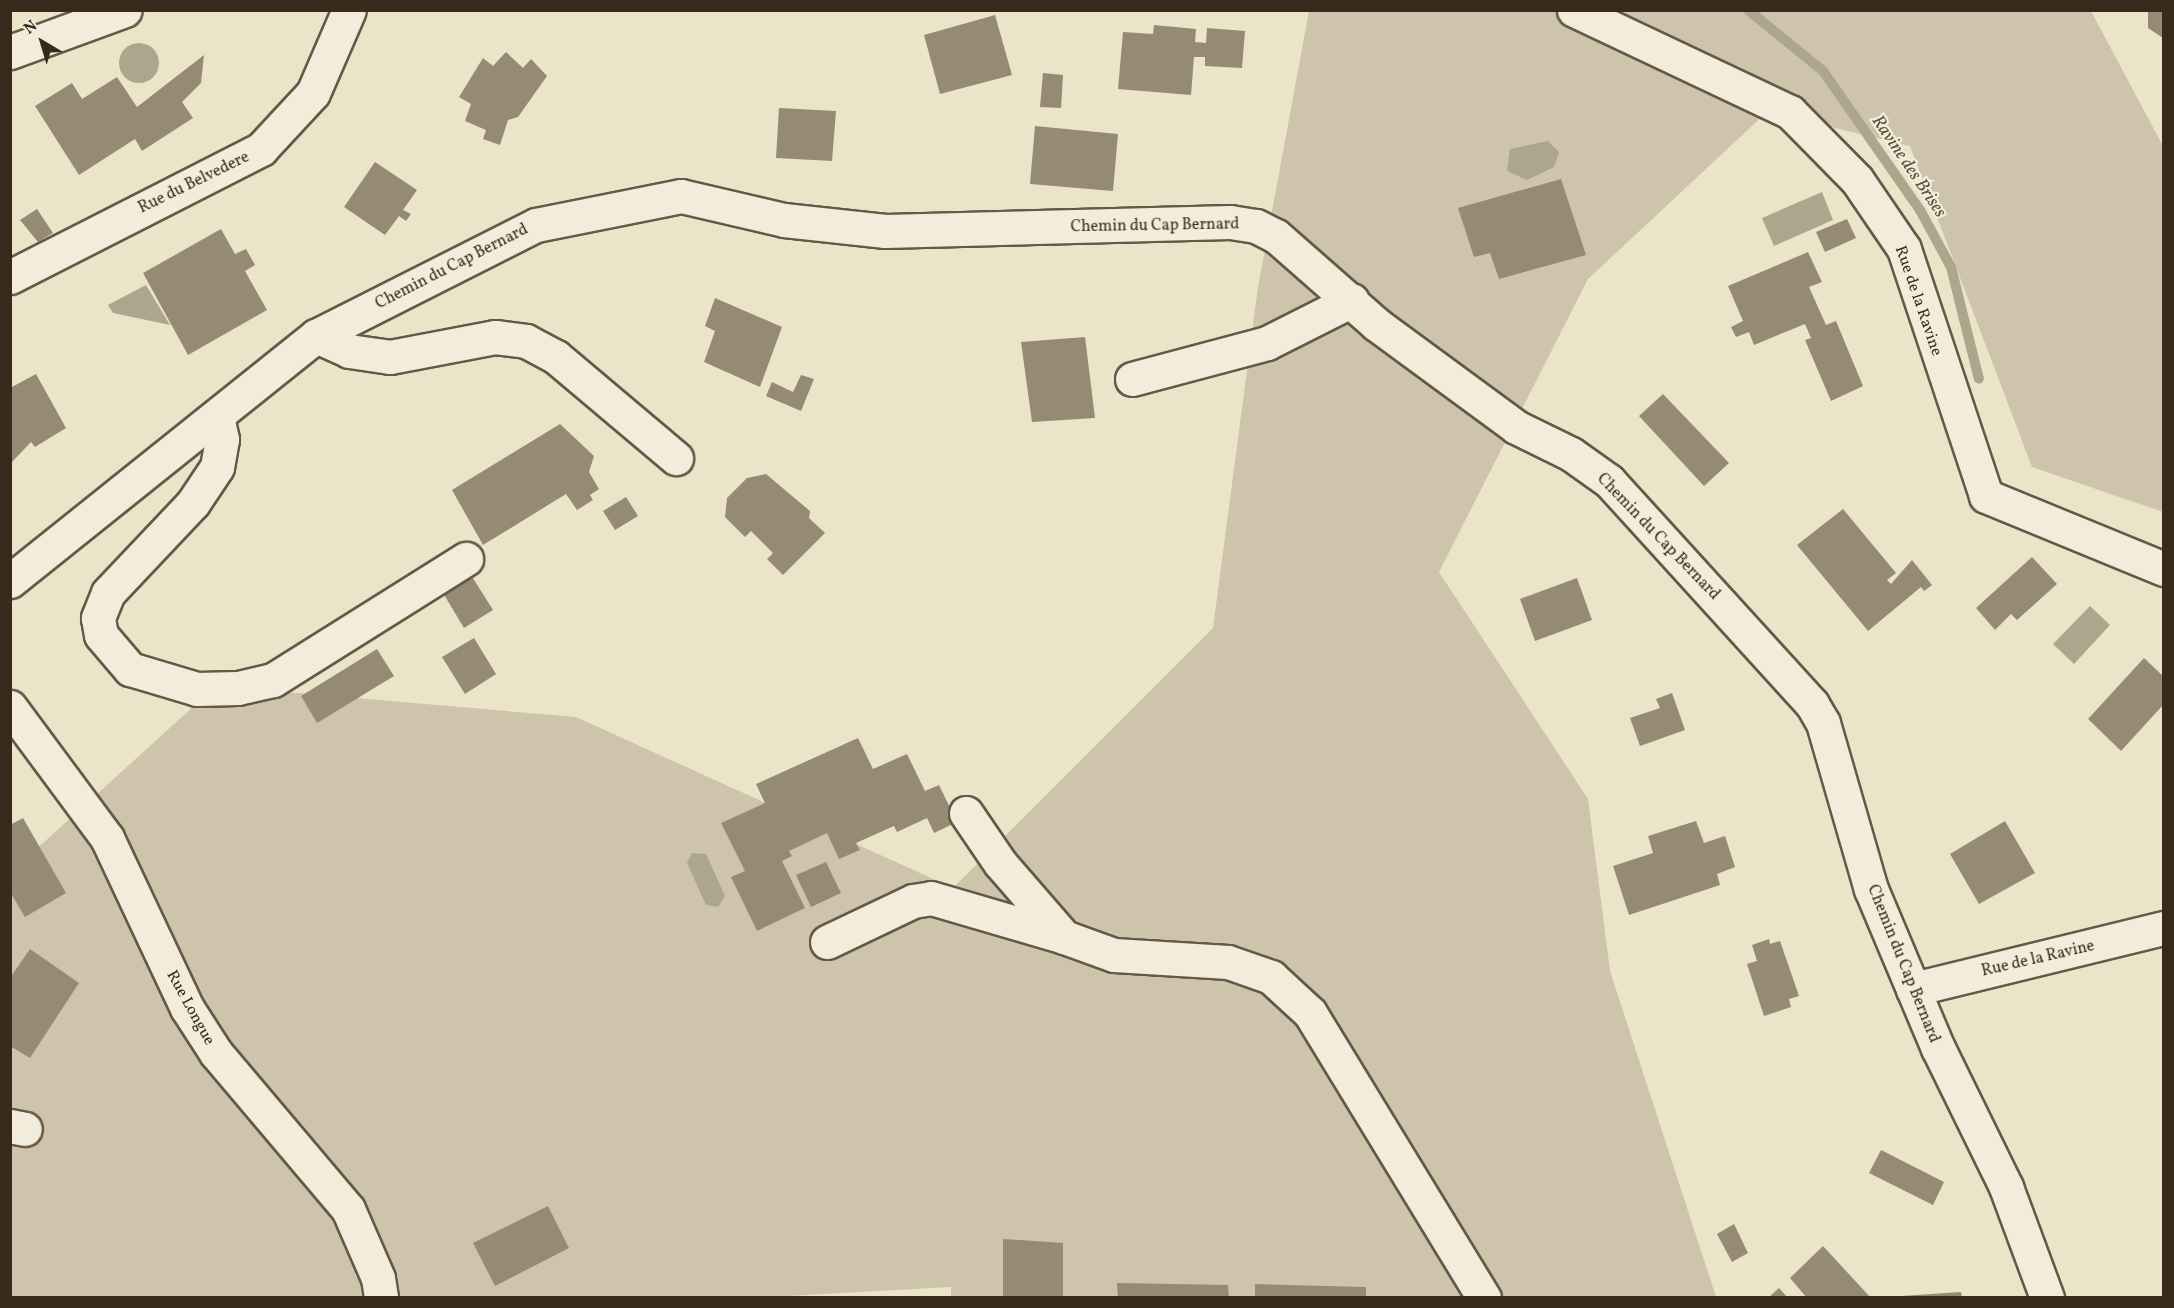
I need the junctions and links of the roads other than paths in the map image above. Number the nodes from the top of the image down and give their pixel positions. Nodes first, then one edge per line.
1 (124, 10) edge
2 (349, 10) edge
3 (1574, 10) edge
4 (10, 52) edge
5 (10, 277) edge
6 (1352, 300) junction
7 (316, 336) junction
8 (1132, 379) dead end
9 (217, 416) junction
10 (676, 458) dead end
11 (466, 559) dead end
12 (2163, 569) edge
13 (10, 581) edge
14 (10, 707) edge
15 (966, 813) dead end
16 (2163, 928) edge
17 (1064, 937) junction
18 (827, 942) dead end
19 (1913, 989) junction
20 (381, 1298) edge
21 (1484, 1298) edge
22 (2047, 1298) edge

1 - 4 street
2 - 5 street, Rue du Belvedere
3 - 12 street, Rue de la Ravine
6 - 7 street, Chemin du Cap Bernard
6 - 8 street
6 - 19 street, Chemin du Cap Bernard
7 - 9 street, Chemin du Cap Bernard
7 - 10 street
9 - 11 street
9 - 13 street, Chemin du Cap Bernard
14 - 20 street, Rue Longue
15 - 17 street
16 - 19 street, Rue de la Ravine
17 - 18 street
17 - 21 street
19 - 22 street, Chemin du Cap Bernard

